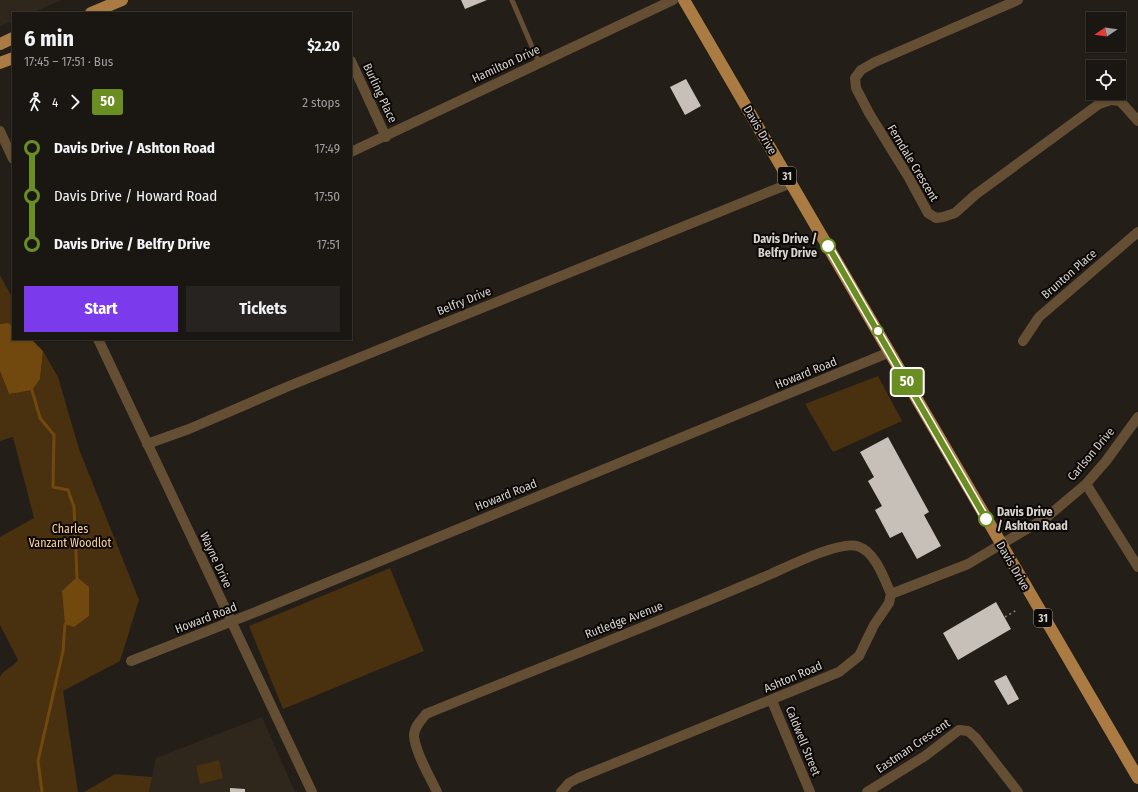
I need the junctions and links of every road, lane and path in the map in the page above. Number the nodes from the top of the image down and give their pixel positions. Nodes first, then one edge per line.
1 (122, 0) edge
2 (512, 0) edge
3 (673, 0) edge
4 (684, 0) edge
5 (1018, 0) edge
6 (93, 12) edge
7 (12, 38) edge
8 (0, 44) edge
9 (12, 58) edge
10 (0, 63) edge
11 (352, 63) edge
12 (539, 63) junction
13 (1138, 121) edge
14 (0, 131) edge
15 (386, 136) junction
16 (352, 152) edge
17 (12, 157) edge
18 (791, 183) junction
19 (1138, 232) edge
20 (98, 340) edge
21 (1023, 341) dead end
22 (890, 352) junction
23 (1138, 417) edge
24 (147, 444) junction
25 (1086, 484) junction
26 (1001, 546) junction
27 (1138, 567) edge
28 (891, 594) junction
29 (1017, 610) dead end
30 (1005, 617) dead end
31 (231, 622) junction
32 (131, 660) dead end
33 (772, 700) junction
34 (1138, 778) edge
35 (312, 792) edge
36 (437, 792) edge
37 (560, 792) edge
38 (810, 792) edge
39 (867, 792) edge
40 (1018, 792) edge

1 - 6 main road
2 - 12 lane
3 - 12 street, Hamilton Drive
4 - 18 main road, Davis Drive / 31
5 - 13 street, Ferndale Crescent
7 - 8 main road
9 - 10 main road
11 - 15 street, Burling Place
12 - 15 street, Hamilton Drive
14 - 17 street
15 - 16 street, Hamilton Drive
18 - 22 main road, Davis Drive / 31
18 - 24 street, Belfry Drive
19 - 21 street, Brunton Place
20 - 24 street, Wayne Drive
22 - 26 main road, Davis Drive / 31
22 - 31 street, Howard Road
23 - 25 street, Carlson Drive
24 - 31 street, Wayne Drive
25 - 26 street, Carlson Drive
25 - 27 street
26 - 28 street
26 - 34 main road, Davis Drive / 31
28 - 33 street, Ashton Road
28 - 36 street, Rutledge Avenue
29 - 30 path
31 - 32 street, Howard Road
31 - 35 street, Wayne Drive
33 - 37 street, Ashton Road
33 - 38 street, Caldwell Street
39 - 40 street, Eastman Crescent

